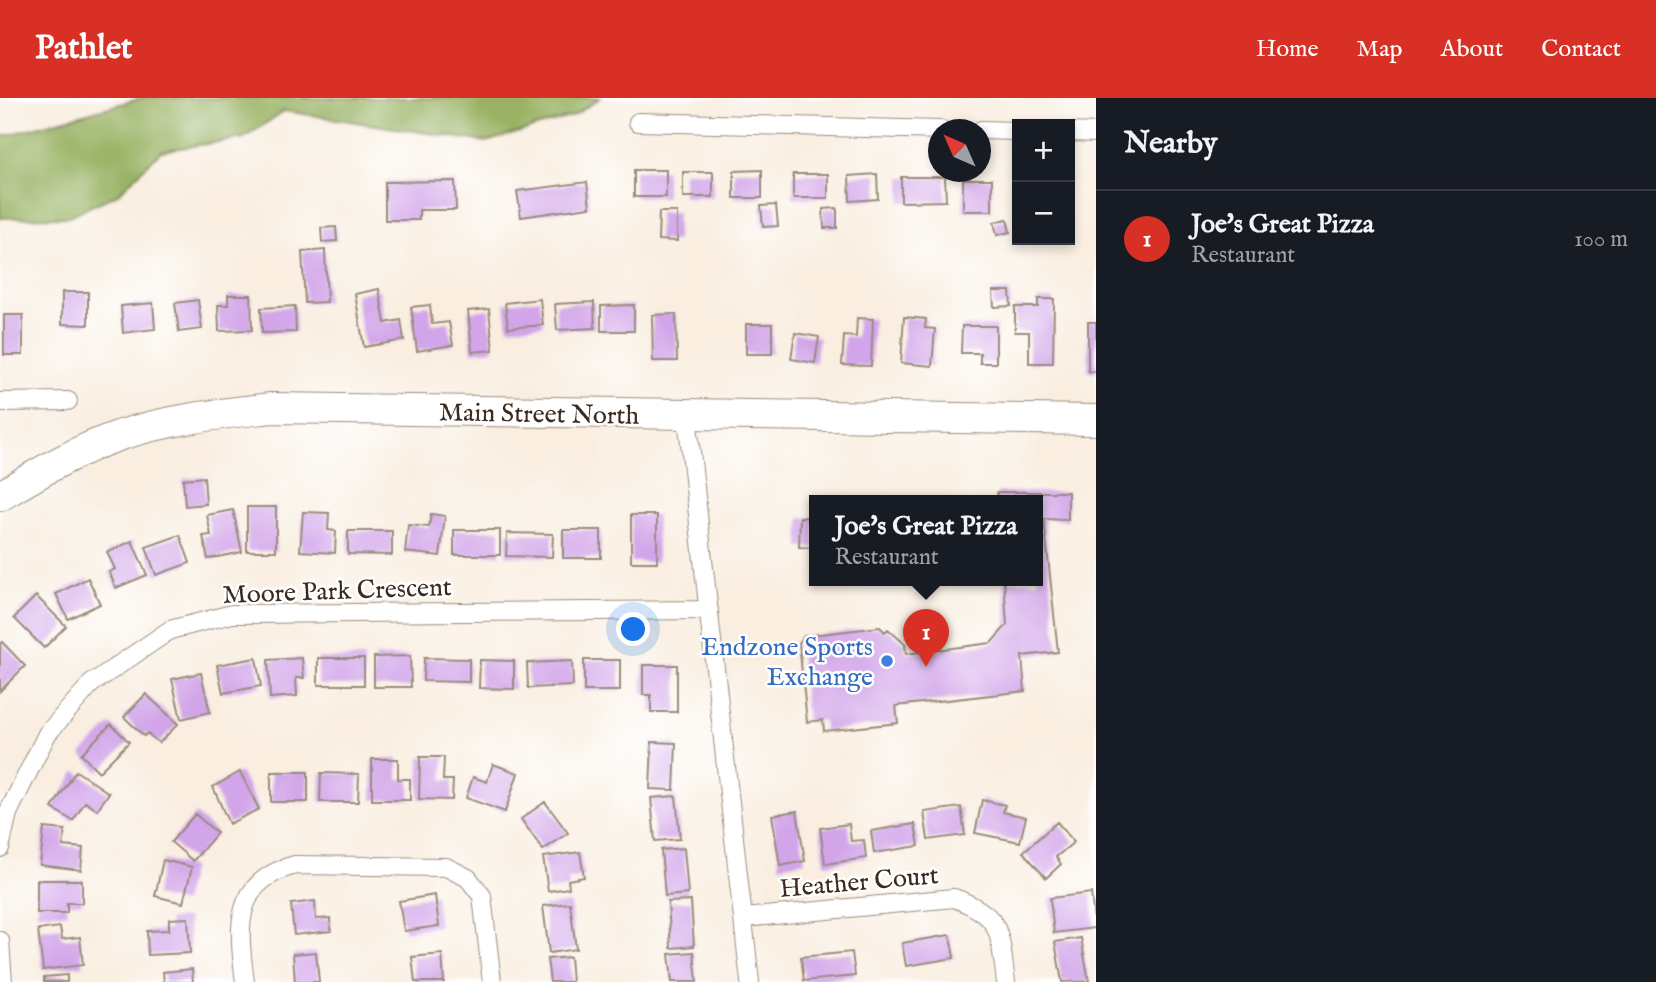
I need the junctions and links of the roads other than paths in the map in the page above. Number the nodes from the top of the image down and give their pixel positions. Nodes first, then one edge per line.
1 (638, 122) dead end
2 (928, 130) edge
3 (991, 130) edge
4 (1012, 131) edge
5 (1075, 132) edge
6 (1096, 133) edge
7 (68, 401) dead end
8 (0, 402) edge
9 (687, 416) junction
10 (1096, 420) edge
11 (0, 496) edge
12 (709, 610) junction
13 (0, 848) edge
14 (744, 918) junction
15 (0, 941) edge
16 (3, 982) edge
17 (245, 982) edge
18 (492, 982) edge
19 (750, 982) edge
20 (1006, 982) edge

1 - 2 street
3 - 4 street
5 - 6 street
7 - 8 street
9 - 10 main road, Main Street North
9 - 11 main road, Main Street North
9 - 12 street
12 - 13 street, Moore Park Crescent
12 - 14 street
14 - 19 street
14 - 20 street, Heather Court
15 - 16 street
17 - 18 street

